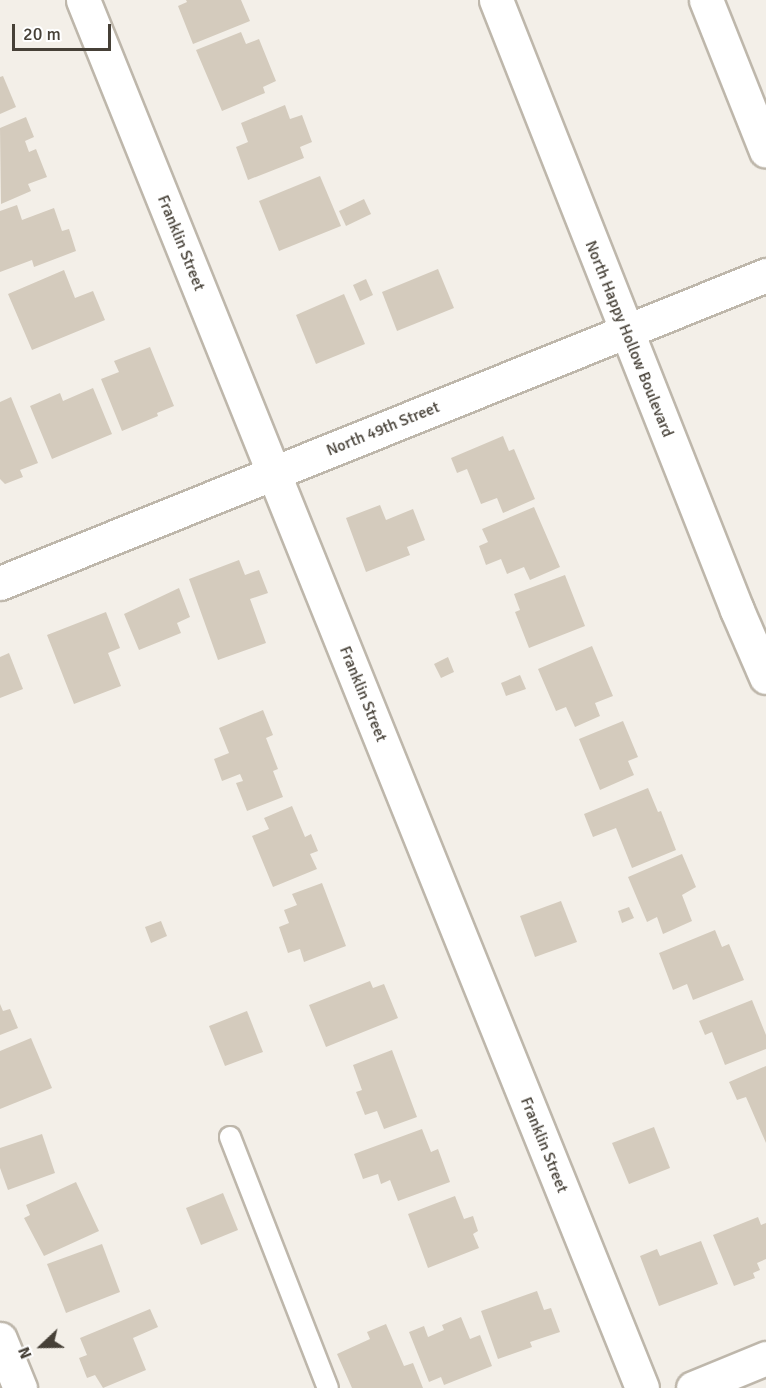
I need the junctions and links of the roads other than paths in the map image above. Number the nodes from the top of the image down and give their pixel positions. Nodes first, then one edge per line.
1 (83, 0) edge
2 (496, 0) edge
3 (706, 0) edge
4 (766, 151) edge
5 (766, 274) edge
6 (626, 331) junction
7 (274, 473) junction
8 (0, 583) edge
9 (766, 677) edge
10 (230, 1137) dead end
11 (0, 1339) edge
12 (766, 1358) edge
13 (20, 1388) edge
14 (328, 1388) edge
15 (642, 1388) edge
16 (693, 1388) edge

1 - 7 street, Franklin Street
2 - 6 street, North Happy Hollow Boulevard
3 - 4 street
5 - 6 street, North 49th Street
6 - 7 street, North 49th Street
6 - 9 street, North Happy Hollow Boulevard
7 - 8 street, North 49th Street
7 - 15 street, Franklin Street
10 - 14 lane
11 - 13 street
12 - 16 street

